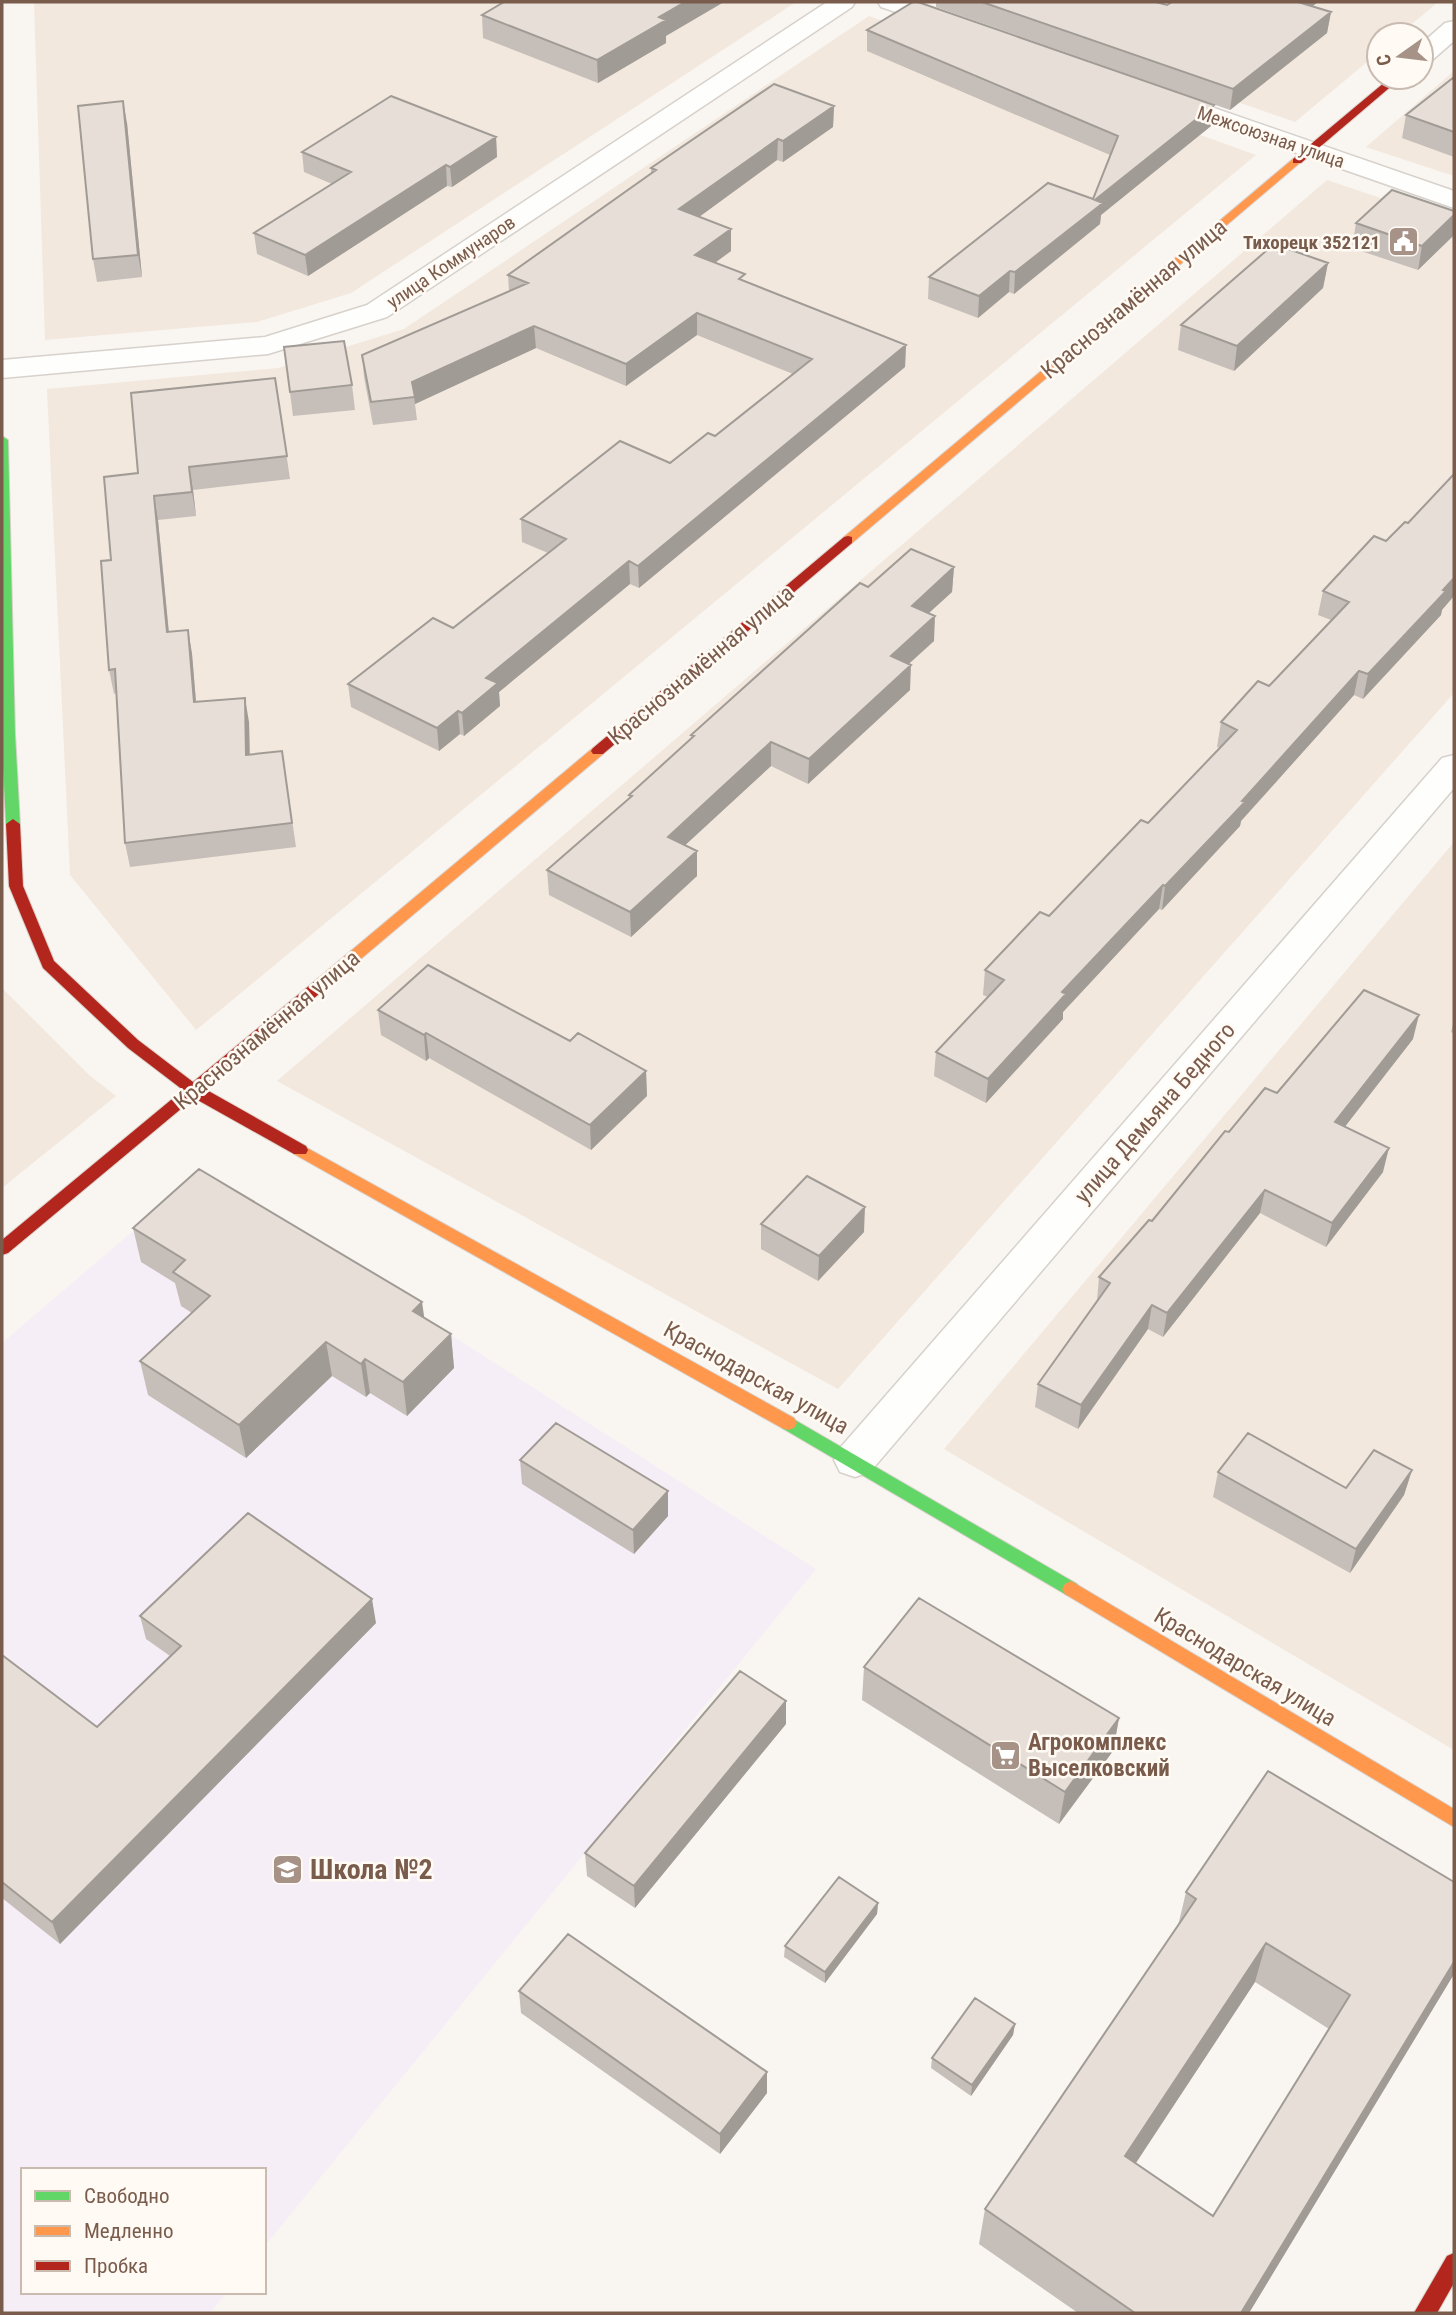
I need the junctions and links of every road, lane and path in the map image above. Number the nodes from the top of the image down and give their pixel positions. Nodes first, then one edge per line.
1 (843, 2) edge
2 (890, 2) edge
3 (1454, 28) edge
4 (982, 34) edge
5 (1435, 45) edge
6 (1140, 90) edge
7 (1381, 91) edge
8 (1310, 151) junction
9 (1454, 200) edge
10 (2, 369) edge
11 (2, 440) edge
12 (5, 734) edge
13 (1454, 766) edge
14 (195, 1091) junction
15 (2, 1248) edge
16 (855, 1460) junction
17 (1454, 1819) edge
18 (1454, 2263) edge
19 (1424, 2313) edge

1 - 10 street, улица Коммунаров
2 - 4 street
3 - 5 street
6 - 8 street, Межсоюзная улица
7 - 8 street, Краснознамённая улица
8 - 9 street, Межсоюзная улица
8 - 14 street, Краснознамённая улица
11 - 12 street
12 - 14 street, Краснодарская улица
13 - 16 street, улица Демьяна Бедного
14 - 15 street, Краснознамённая улица
14 - 16 street, Краснодарская улица
16 - 17 street, Краснодарская улица
18 - 19 street

